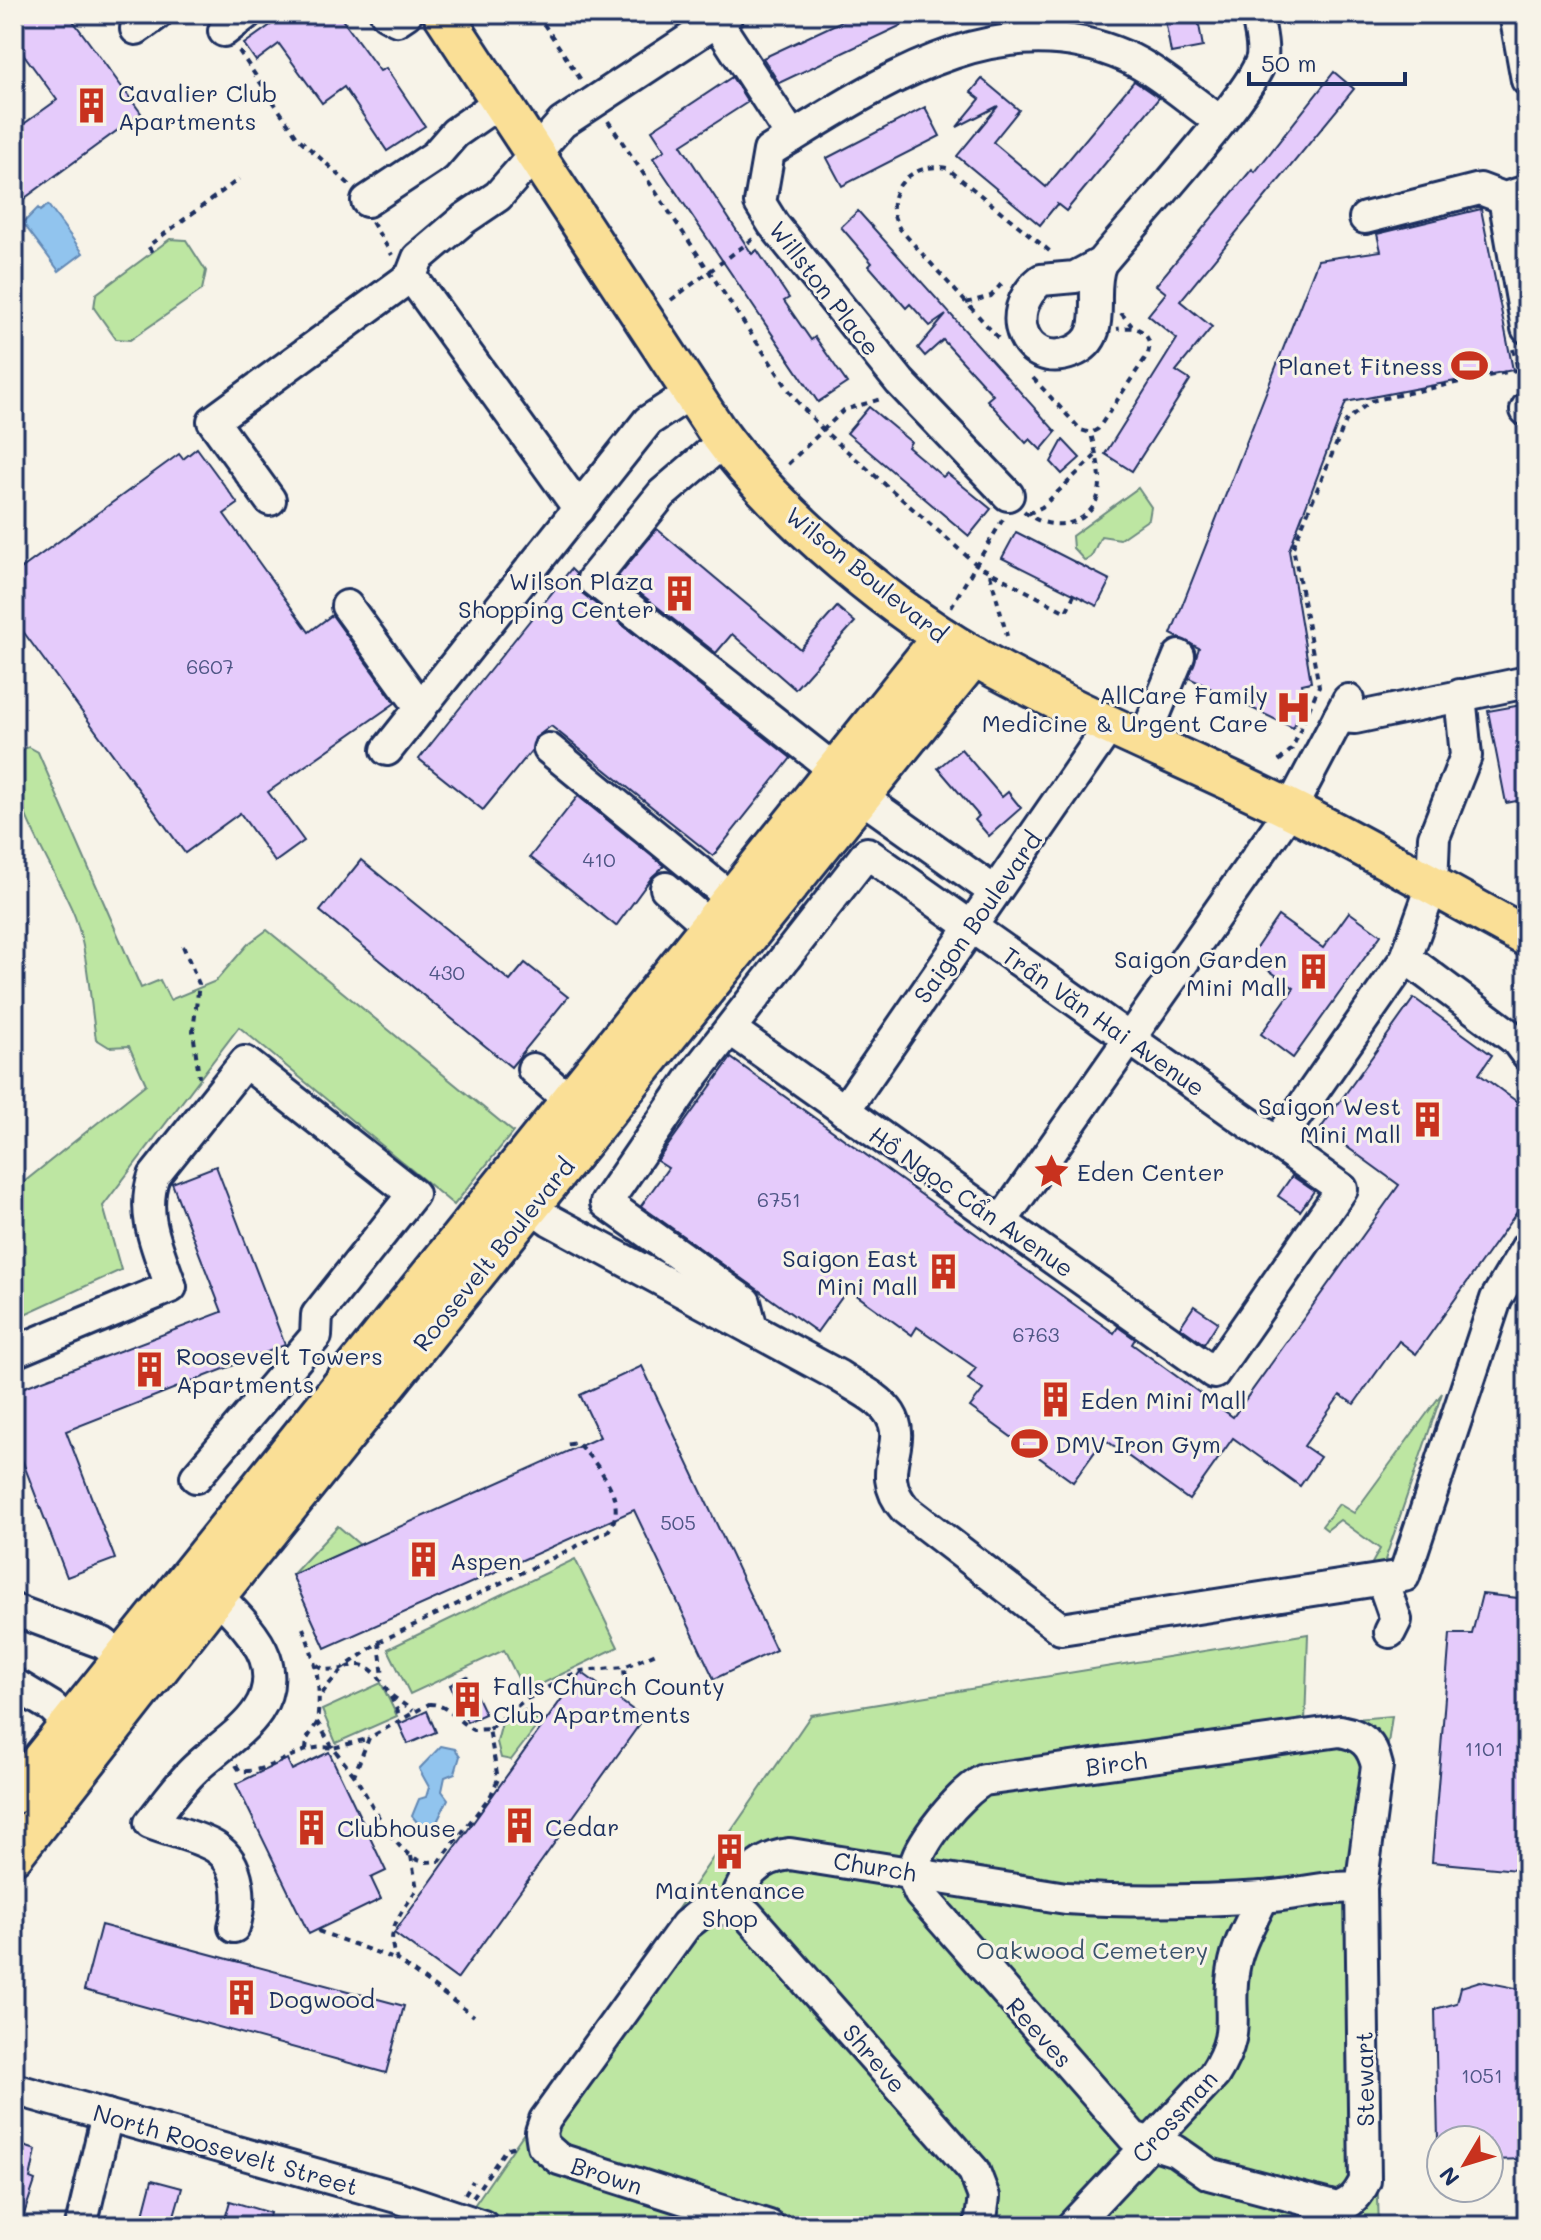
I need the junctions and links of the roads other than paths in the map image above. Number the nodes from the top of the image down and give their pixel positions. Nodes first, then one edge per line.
1 (386, 14) edge
2 (406, 14) edge
3 (443, 14) edge
4 (1257, 14) edge
5 (1515, 14) edge
6 (719, 16) edge
7 (1527, 80) edge
8 (501, 101) junction
9 (1220, 121) junction
10 (792, 137) junction
11 (536, 152) junction
12 (1515, 194) edge
13 (367, 201) road end
14 (1365, 218) dead end
15 (1101, 263) dead end
16 (411, 276) junction
17 (1527, 328) edge
18 (691, 393) junction
19 (724, 441) junction
20 (270, 500) dead end
21 (1018, 504) road end
22 (579, 509) junction
23 (347, 606) dead end
24 (956, 633) junction
25 (1179, 656) dead end
26 (1527, 682) edge
27 (1460, 695) junction
28 (421, 708) junction
29 (1128, 732) junction
30 (549, 749) dead end
31 (387, 750) dead end
32 (848, 784) junction
33 (1290, 810) junction
34 (1432, 886) junction
35 (666, 888) dead end
36 (995, 892) junction
37 (721, 912) junction
38 (761, 922) junction
39 (971, 927) junction
40 (1527, 937) edge
41 (1406, 958) junction
42 (730, 1029) junction
43 (1129, 1039) junction
44 (1527, 1055) edge
45 (533, 1069) dead end
46 (569, 1100) junction
47 (844, 1111) junction
48 (1277, 1143) junction
49 (515, 1196) junction
50 (1001, 1222) junction
51 (1527, 1247) edge
52 (752, 1329) junction
53 (14, 1352) edge
54 (1214, 1373) joint
55 (196, 1477) dead end
56 (1382, 1580) junction
57 (204, 1582) junction
58 (14, 1610) edge
59 (1390, 1632) dead end
60 (122, 1657) junction
61 (14, 1685) edge
62 (82, 1736) junction
63 (1365, 1740) joint
64 (14, 1794) edge
65 (14, 1854) edge
66 (914, 1872) junction
67 (1361, 1888) junction
68 (1263, 1897) junction
69 (733, 1908) junction
70 (234, 1927) dead end
71 (14, 2089) edge
72 (107, 2115) junction
73 (1148, 2145) junction
74 (477, 2212) edge
75 (429, 2218) edge
76 (81, 2226) edge
77 (769, 2226) edge
78 (980, 2226) edge
79 (1072, 2226) edge

1 - 2 street
3 - 8 main road, Wilson Boulevard
4 - 9 street
5 - 7 street
6 - 10 street
6 - 11 street
8 - 11 main road, Wilson Boulevard
8 - 13 street
9 - 10 street, Willston Place
9 - 15 street
10 - 21 street, Willston Place
11 - 16 street
11 - 18 main road, Wilson Boulevard
12 - 14 street
12 - 17 street
16 - 20 street
16 - 22 street
18 - 19 main road, Wilson Boulevard
18 - 22 street
19 - 24 main road, Wilson Boulevard
19 - 32 street
22 - 28 street
23 - 28 street
24 - 29 main road, Wilson Boulevard
24 - 32 main road, Roosevelt Boulevard
25 - 29 street, Saigon Boulevard
26 - 27 street
27 - 33 street
27 - 34 street
28 - 31 street
29 - 33 main road, Wilson Boulevard
29 - 36 street, Saigon Boulevard
30 - 37 street
32 - 36 street
32 - 37 main road, Roosevelt Boulevard
32 - 38 main road, Roosevelt Boulevard
33 - 34 main road, Wilson Boulevard
33 - 43 street
34 - 40 main road, Wilson Boulevard
34 - 41 street
35 - 37 street
36 - 39 street, Saigon Boulevard
37 - 38 street
37 - 46 main road, Roosevelt Boulevard
38 - 49 main road, Roosevelt Boulevard
39 - 42 street, Trần Văn Hai Avenue
39 - 43 street, Trần Văn Hai Avenue
39 - 47 street, Saigon Boulevard
41 - 44 street
41 - 48 street
42 - 47 street, Hồ Ngọc Cẩn Avenue
42 - 52 street
43 - 48 street, Trần Văn Hai Avenue
43 - 50 street
45 - 46 street
46 - 49 main road, Roosevelt Boulevard
47 - 50 street, Hồ Ngọc Cẩn Avenue
48 - 54 street, Trần Văn Hai Avenue
49 - 52 street
49 - 57 main road, Roosevelt Boulevard
50 - 54 street, Hồ Ngọc Cẩn Avenue
51 - 56 street
52 - 56 street
53 - 55 street
56 - 59 street
57 - 60 main road, Roosevelt Boulevard
57 - 62 main road, Roosevelt Boulevard
57 - 70 street
58 - 60 street
60 - 62 main road, Roosevelt Boulevard
61 - 62 street
62 - 64 main road, Roosevelt Boulevard
62 - 65 main road, Roosevelt Boulevard
63 - 66 street, Birch
63 - 67 street, Stewart
66 - 68 street, Church
66 - 69 street, Church
66 - 73 street, Reeves
67 - 68 street, Church
67 - 73 street, Stewart
68 - 73 street, Crossman
69 - 77 street, Brown
69 - 78 street, Shreve
71 - 72 street, North Roosevelt Street
72 - 75 street, North Roosevelt Street
72 - 76 street
73 - 79 street, Crossman
74 - 75 street, North Roosevelt Street

